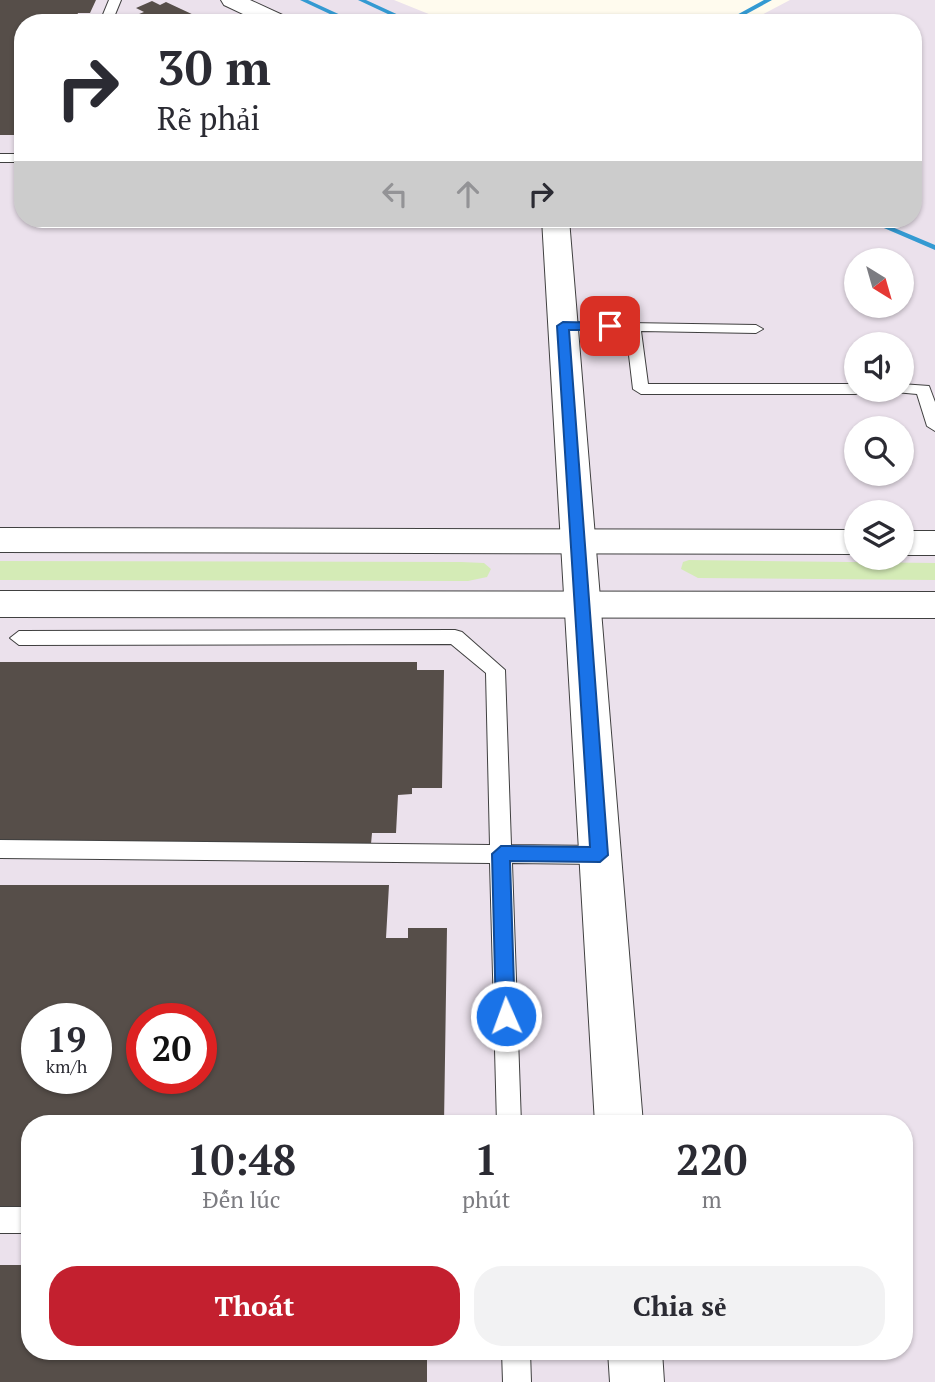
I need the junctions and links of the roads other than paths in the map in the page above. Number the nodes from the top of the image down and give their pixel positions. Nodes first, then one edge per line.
1 (232, 0) edge
2 (258, 14) edge
3 (556, 228) edge
4 (563, 326) junction
5 (633, 327) junction
6 (756, 329) dead end
7 (844, 389) edge
8 (914, 389) edge
9 (935, 426) edge
10 (0, 540) edge
11 (579, 540) junction
12 (844, 542) edge
13 (914, 543) edge
14 (935, 543) edge
15 (582, 603) junction
16 (0, 604) edge
17 (935, 605) edge
18 (19, 638) dead end
19 (0, 849) edge
20 (501, 854) junction
21 (600, 855) junction
22 (509, 1115) edge
23 (618, 1115) edge
24 (0, 1220) edge
25 (21, 1220) edge
26 (516, 1360) edge
27 (636, 1360) edge
28 (517, 1382) edge
29 (637, 1382) edge

1 - 2 street
3 - 4 street
4 - 5 lane
4 - 11 street
5 - 6 lane
5 - 7 lane
8 - 9 lane
10 - 11 street
11 - 12 street
11 - 15 street
13 - 14 street
15 - 16 street
15 - 17 street
15 - 21 street
18 - 20 lane
19 - 20 lane
20 - 21 lane
20 - 22 lane
21 - 23 street
24 - 25 lane
26 - 28 lane
27 - 29 street

